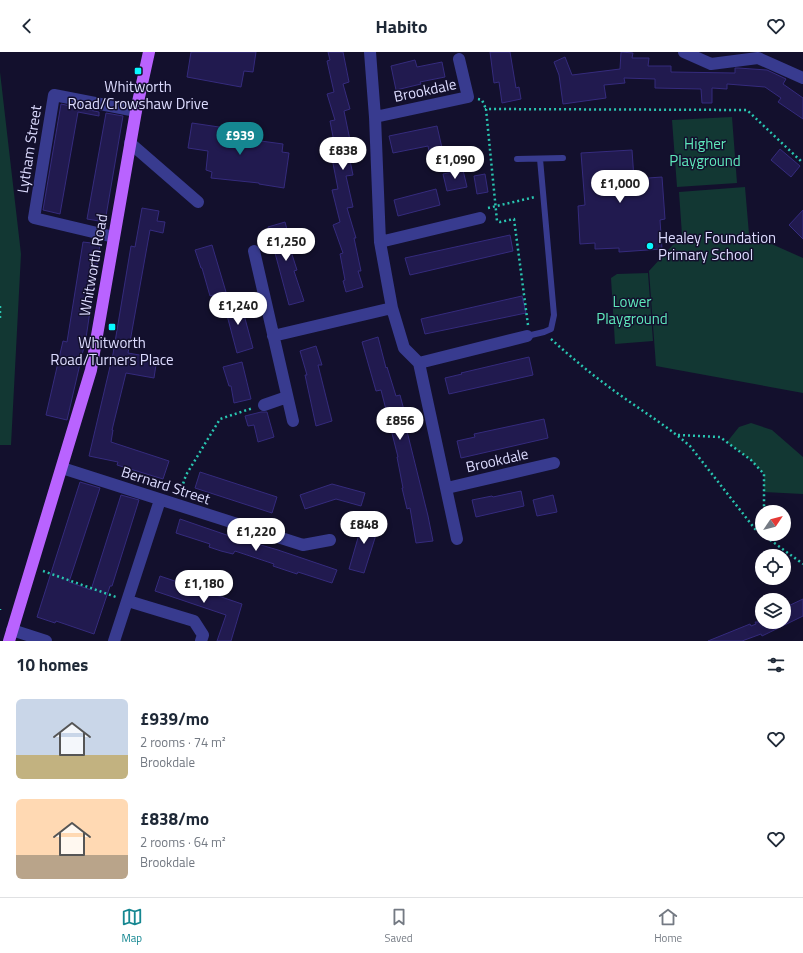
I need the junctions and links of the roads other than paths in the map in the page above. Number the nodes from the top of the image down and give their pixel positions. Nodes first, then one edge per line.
1 (149, 52) edge
2 (370, 52) edge
3 (684, 52) edge
4 (459, 59) dead end
5 (803, 78) edge
6 (136, 111) junction
7 (375, 117) junction
8 (130, 143) junction
9 (563, 158) dead end
10 (517, 159) dead end
11 (540, 159) junction
12 (198, 202) dead end
13 (480, 218) road end
14 (114, 237) junction
15 (380, 242) junction
16 (254, 251) dead end
17 (392, 308) junction
18 (273, 336) junction
19 (528, 336) joint
20 (419, 363) junction
21 (287, 397) junction
22 (264, 405) road end
23 (293, 421) dead end
24 (554, 463) dead end
25 (62, 468) junction
26 (447, 488) junction
27 (160, 500) junction
28 (457, 539) dead end
29 (330, 540) dead end
30 (128, 601) junction
31 (11, 635) edge
32 (46, 641) edge
33 (114, 641) edge
34 (201, 641) edge

1 - 6 main road, Whitworth Road
2 - 7 street, Brookdale
3 - 5 street
4 - 7 street, Brookdale
6 - 8 main road, Whitworth Road
6 - 14 street, Lytham Street
7 - 15 street, Brookdale
8 - 12 street
8 - 14 main road, Whitworth Road
9 - 11 lane
10 - 11 lane
11 - 19 lane
13 - 15 street
14 - 25 main road, Whitworth Road
15 - 17 street, Brookdale
16 - 18 street
17 - 18 street
17 - 20 street, Brookdale
18 - 21 street
19 - 20 street
20 - 26 street
21 - 22 street
21 - 23 street
24 - 26 street, Brookdale
25 - 27 street, Bernard Street
25 - 31 main road, Whitworth Road
26 - 28 street
27 - 29 street, Bernard Street
27 - 30 street
30 - 33 street
30 - 34 street
31 - 32 street

